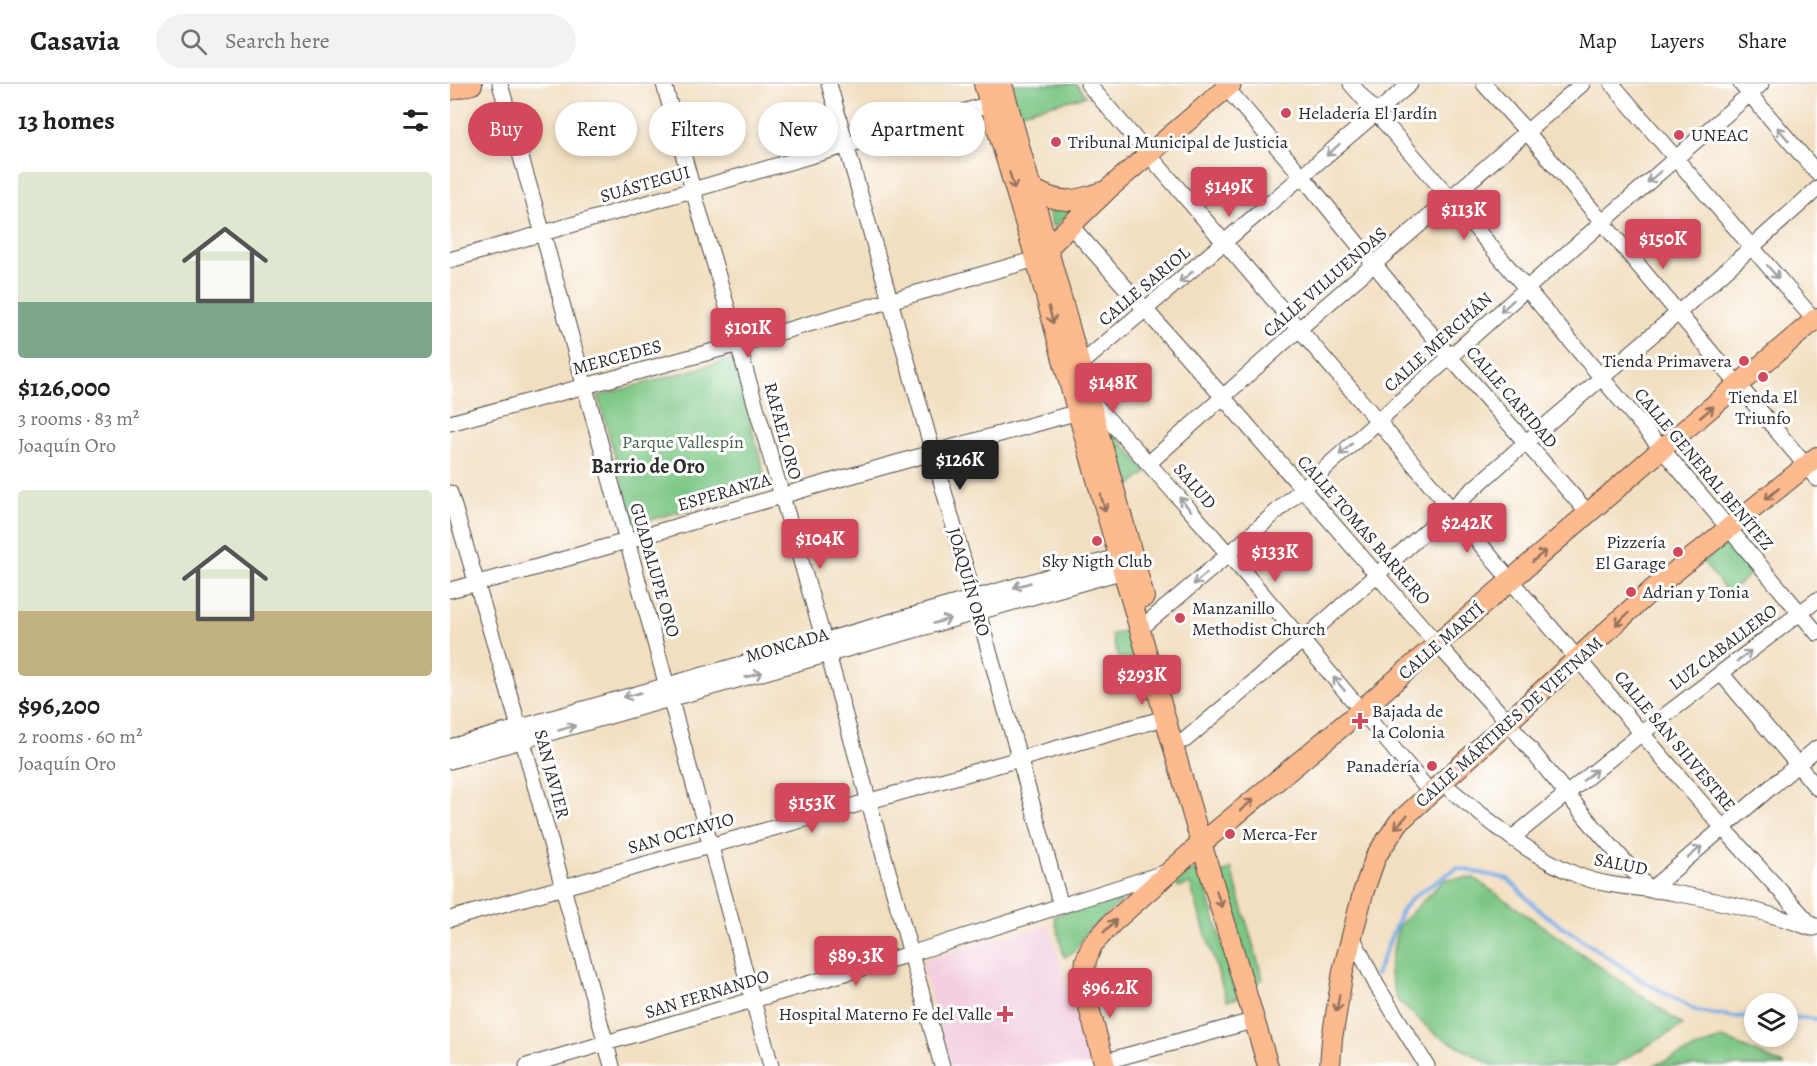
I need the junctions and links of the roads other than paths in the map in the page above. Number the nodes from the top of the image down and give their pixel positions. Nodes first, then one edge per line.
1 (472, 84) edge
2 (500, 84) edge
3 (664, 84) edge
4 (829, 84) edge
5 (984, 84) edge
6 (1002, 84) edge
7 (1088, 84) edge
8 (1351, 84) edge
9 (1410, 84) edge
10 (1484, 84) edge
11 (1582, 84) edge
12 (1612, 84) edge
13 (1226, 85) edge
14 (1751, 87) edge
15 (450, 90) edge
16 (990, 104) junction
17 (1375, 113) junction
18 (1527, 132) junction
19 (846, 146) junction
20 (1149, 154) junction
21 (1675, 159) junction
22 (1817, 173) edge
23 (1303, 177) junction
24 (1033, 189) junction
25 (1107, 189) junction
26 (1817, 189) edge
27 (693, 190) junction
28 (1450, 198) junction
29 (1602, 223) junction
30 (1067, 228) junction
31 (543, 234) junction
32 (1224, 244) junction
33 (1752, 248) junction
34 (1042, 252) junction
35 (450, 260) edge
36 (1375, 264) junction
37 (1054, 270) junction
38 (1526, 289) junction
39 (889, 300) junction
40 (1146, 310) junction
41 (1678, 313) junction
42 (1816, 320) edge
43 (1299, 329) junction
44 (739, 345) junction
45 (1450, 357) junction
46 (1073, 371) junction
47 (1602, 378) junction
48 (1740, 385) junction
49 (584, 386) junction
50 (1223, 397) junction
51 (1083, 406) junction
52 (1378, 421) junction
53 (450, 423) edge
54 (1526, 443) junction
55 (1662, 449) junction
56 (932, 453) junction
57 (1149, 463) junction
58 (1813, 467) edge
59 (1303, 488) junction
60 (450, 494) edge
61 (780, 496) junction
62 (1451, 509) junction
63 (1589, 514) junction
64 (1730, 529) junction
65 (626, 541) junction
66 (1228, 554) junction
67 (1127, 562) junction
68 (1377, 575) junction
69 (1511, 581) junction
70 (475, 584) junction
71 (450, 590) edge
72 (1817, 600) edge
73 (976, 605) junction
74 (1800, 614) junction
75 (1145, 625) junction
76 (1817, 633) edge
77 (1302, 641) junction
78 (1437, 644) junction
79 (826, 647) junction
80 (1579, 658) junction
81 (1721, 673) junction
82 (669, 692) junction
83 (1361, 710) junction
84 (1165, 718) junction
85 (1508, 722) junction
86 (1642, 733) junction
87 (521, 734) junction
88 (1185, 740) junction
89 (450, 747) edge
90 (1817, 747) edge
91 (1019, 758) junction
92 (450, 762) edge
93 (1798, 765) junction
94 (1436, 788) junction
95 (1817, 788) edge
96 (1566, 794) junction
97 (869, 801) junction
98 (1723, 828) junction
99 (1512, 838) junction
100 (1202, 843) junction
101 (710, 845) junction
102 (1173, 870) junction
103 (563, 887) junction
104 (1650, 890) junction
105 (1061, 906) junction
106 (450, 919) edge
107 (1816, 928) edge
108 (1352, 936) junction
109 (910, 954) junction
110 (753, 1000) junction
111 (1256, 1020) junction
112 (606, 1044) junction
113 (1104, 1064) edge
114 (527, 1066) edge
115 (612, 1066) edge
116 (771, 1066) edge
117 (942, 1066) edge
118 (1268, 1066) edge
119 (1330, 1066) edge
120 (1427, 1066) edge

1 - 15 main road
2 - 31 street, GUADALUPE ORO
3 - 27 street, RAFAEL ORO
4 - 19 street, JOAQUÍN ORO
5 - 16 main road
6 - 24 main road
7 - 20 street, CALLE SAN SILVESTRE
8 - 17 street, CALLE GENERAL BENÍTEZ
9 - 17 street, CALLE SARIOL
10 - 18 street
11 - 18 street, CALLE VILLUENDAS
12 - 21 street
13 - 20 main road
13 - 23 street, CALLE CARIDAD
14 - 21 street, CALLE MERCHÁN
22 -> 14 street
16 - 19 street, SUÁSTEGUI
16 -> 34 main road
17 -> 23 street, CALLE SARIOL
17 - 28 street, CALLE GENERAL BENÍTEZ
18 - 28 street, CALLE VILLUENDAS
18 - 29 street
19 - 27 street, SUÁSTEGUI
19 - 39 street, JOAQUÍN ORO
20 - 25 main road
20 - 32 street, CALLE SAN SILVESTRE
21 -> 29 street, CALLE MERCHÁN
21 - 33 street
23 - 32 street, CALLE SARIOL
23 - 36 street, CALLE CARIDAD
24 - 25 main road
24 - 34 main road
25 - 30 main road
26 - 33 street
27 - 31 street, SUÁSTEGUI
27 - 44 street, RAFAEL ORO
28 - 36 street, CALLE VILLUENDAS
28 - 38 street, CALLE GENERAL BENÍTEZ
29 - 38 street, CALLE MERCHÁN
29 - 41 street
30 - 34 main road
30 - 37 main road
30 - 40 street, CALLE TOMAS BARRERO
31 - 35 street, SUÁSTEGUI
31 - 49 street, GUADALUPE ORO
32 -> 40 street, CALLE SARIOL
32 - 43 street, CALLE SAN SILVESTRE
33 - 41 street
33 -> 42 street
34 - 37 main road
34 - 39 street, MERCEDES
34 -> 46 main road
36 - 43 street, CALLE VILLUENDAS
36 - 45 street, CALLE CARIDAD
37 - 46 main road
38 -> 45 street, CALLE MERCHÁN
38 - 47 street, CALLE GENERAL BENÍTEZ
39 - 44 street, MERCEDES
39 - 56 street, JOAQUÍN ORO
40 - 46 street, CALLE SARIOL
40 - 50 street, CALLE TOMAS BARRERO
41 - 47 street
41 - 48 street
42 - 48 main road, CALLE MARTÍ
43 - 50 street, CALLE VILLUENDAS
43 - 52 street, CALLE SAN SILVESTRE
44 - 49 street, MERCEDES
44 - 61 street, RAFAEL ORO
45 - 52 street, CALLE MERCHÁN
45 - 54 street, CALLE CARIDAD
46 - 51 main road
47 - 54 street
47 - 55 street, CALLE GENERAL BENÍTEZ
55 -> 48 main road, CALLE MARTÍ
48 - 58 street
49 - 53 street, MERCEDES
49 - 65 street, GUADALUPE ORO
50 - 57 street, CALLE VILLUENDAS
50 - 59 street, CALLE TOMAS BARRERO
51 - 56 street, ESPERANZA
51 - 57 street, SALUD
51 - 67 main road
52 -> 59 street, CALLE MERCHÁN
52 - 62 street, CALLE SAN SILVESTRE
54 - 62 street
54 - 63 street, CALLE CARIDAD
55 - 63 main road, CALLE MARTÍ
55 - 64 street, CALLE GENERAL BENÍTEZ
56 - 61 street, ESPERANZA
56 - 73 street, JOAQUÍN ORO
66 -> 57 street, SALUD
58 -> 64 main road, CALLE MÁRTIRES DE VIETNAM
59 - 66 street, CALLE MERCHÁN
59 - 68 street, CALLE TOMAS BARRERO
60 - 70 street, SAN JAVIER
61 - 65 street, ESPERANZA
61 - 79 street, RAFAEL ORO
62 - 68 street
62 - 69 street, CALLE SAN SILVESTRE
69 -> 63 main road, CALLE MARTÍ
64 - 74 street, CALLE GENERAL BENÍTEZ
64 -> 80 main road, CALLE MÁRTIRES DE VIETNAM
65 - 70 street, ESPERANZA
65 - 82 street, GUADALUPE ORO
66 -> 75 street, CALLE MERCHÁN
66 - 77 street, SALUD
67 - 73 street, MONCADA
67 - 75 main road
68 - 77 street
68 - 78 street, CALLE TOMAS BARRERO
69 - 78 main road, CALLE MARTÍ
69 - 80 street, CALLE SAN SILVESTRE
70 - 71 street, ESPERANZA
70 - 87 street, SAN JAVIER
72 - 74 street, LUZ CABALLERO
73 - 79 street, MONCADA
73 - 91 street, JOAQUÍN ORO
74 - 76 street, CALLE GENERAL BENÍTEZ
81 -> 74 street, LUZ CABALLERO
75 - 84 main road
75 - 88 main road
83 -> 77 street, SALUD
77 - 88 street
78 - 83 main road, CALLE MARTÍ
78 - 85 street, CALLE TOMAS BARRERO
79 - 82 street, MONCADA
79 - 97 street, RAFAEL ORO
80 - 85 main road, CALLE MÁRTIRES DE VIETNAM
80 - 86 street, CALLE SAN SILVESTRE
81 - 86 street, LUZ CABALLERO
81 - 93 street
82 - 87 street, MONCADA
82 - 101 street, GUADALUPE ORO
83 - 94 street, SALUD
100 -> 83 main road, CALLE MARTÍ
84 - 91 street, SAN OCTAVIO
84 - 100 main road
85 - 94 main road, CALLE MÁRTIRES DE VIETNAM
85 - 96 street, CALLE TOMAS BARRERO
96 -> 86 street, LUZ CABALLERO
86 - 98 street, CALLE SAN SILVESTRE
87 - 89 street, MONCADA
87 - 92 street, MONCADA
87 - 103 street, SAN JAVIER
88 - 100 main road
90 - 93 street
91 - 97 street, SAN OCTAVIO
91 - 105 street, JOAQUÍN ORO
93 - 95 street
93 - 98 street
94 - 99 street, SALUD
94 -> 108 main road, CALLE MÁRTIRES DE VIETNAM
96 - 99 street, LUZ CABALLERO
96 - 104 street, CALLE TOMAS BARRERO
97 - 101 street, SAN OCTAVIO
97 - 109 street, RAFAEL ORO
104 -> 98 street
98 - 107 street, CALLE SAN SILVESTRE
99 - 104 street, SALUD
100 - 102 main road, CALLE MARTÍ
100 -> 111 main road
101 - 103 street, SAN OCTAVIO
101 - 110 street, GUADALUPE ORO
102 - 105 street, SAN FERNANDO
113 -> 102 main road, CALLE MARTÍ
103 - 106 street, SAN OCTAVIO
103 - 112 street, SAN JAVIER
104 - 107 street, SALUD
105 - 109 street, SAN FERNANDO
108 -> 119 main road, CALLE MÁRTIRES DE VIETNAM
108 - 120 street
109 - 110 street, SAN FERNANDO
109 - 117 street, RAFAEL ORO
110 - 112 street, SAN FERNANDO
110 - 116 street, GUADALUPE ORO
111 - 113 street
111 - 118 main road
112 - 114 street, SAN FERNANDO
112 - 115 street, SAN JAVIER

